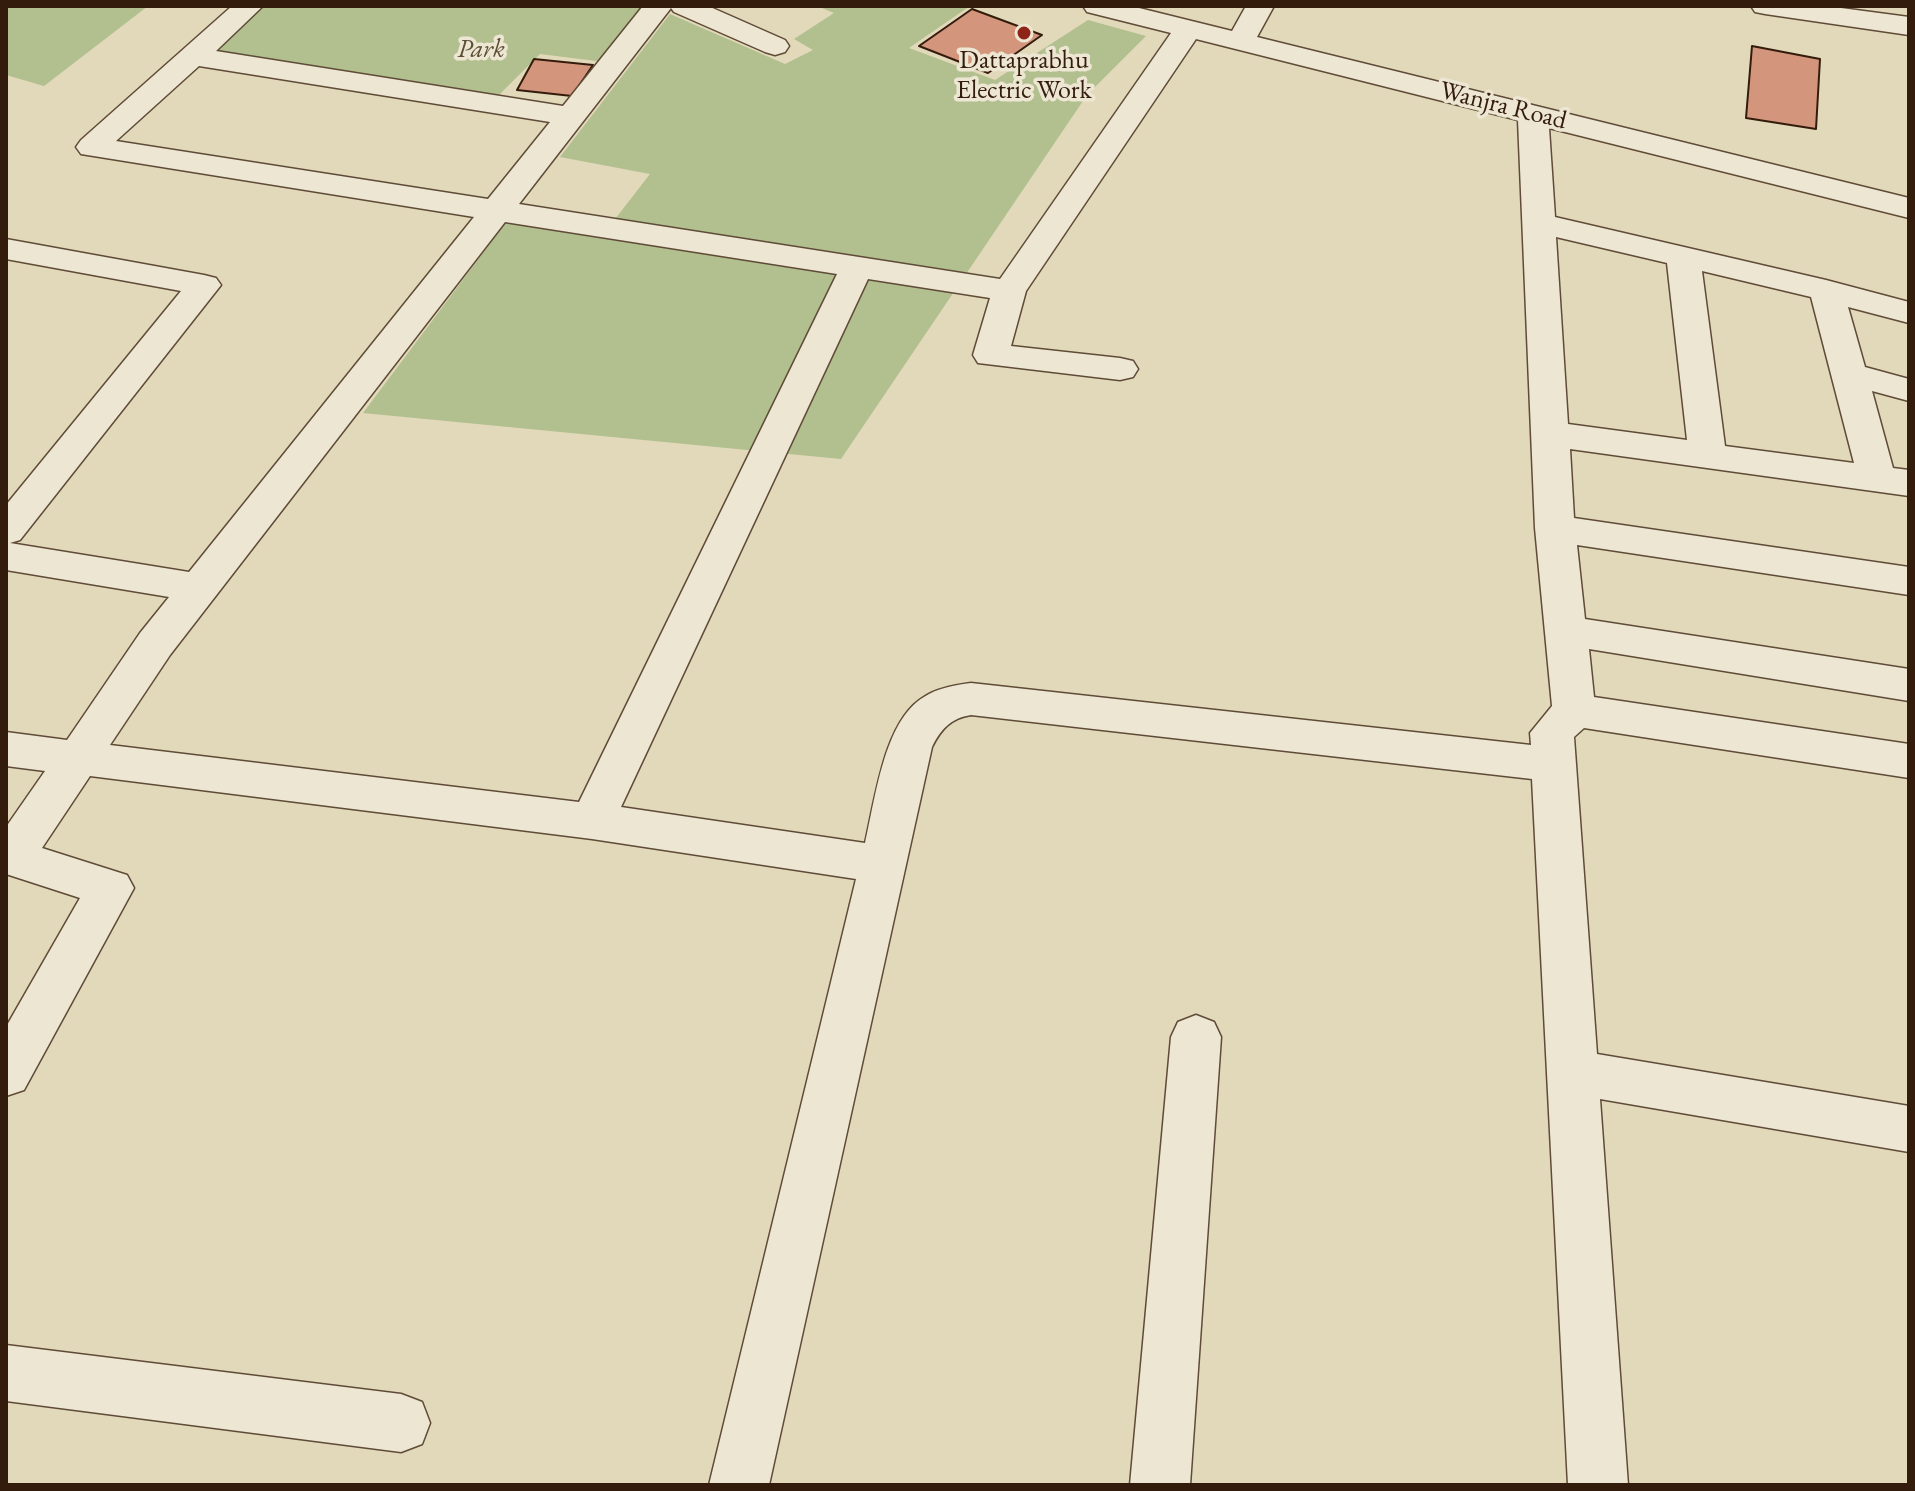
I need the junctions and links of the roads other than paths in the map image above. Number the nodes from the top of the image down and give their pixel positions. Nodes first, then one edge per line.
1 (249, 6) edge
2 (658, 6) edge
3 (684, 6) edge
4 (1097, 6) edge
5 (1260, 6) edge
6 (1765, 6) edge
7 (1909, 26) edge
8 (1189, 28) junction
9 (1241, 41) junction
10 (775, 46) dead end
11 (191, 56) junction
12 (1533, 113) junction
13 (571, 116) junction
14 (1909, 208) edge
15 (498, 209) junction
16 (1539, 223) junction
17 (6, 249) edge
18 (1683, 257) junction
19 (857, 267) junction
20 (1826, 290) junction
21 (1009, 291) junction
22 (1909, 313) edge
23 (1120, 369) dead end
24 (1850, 374) junction
25 (1909, 390) edge
26 (1550, 434) junction
27 (1707, 455) junction
28 (1893, 480) edge
29 (1555, 528) junction
30 (6, 531) edge
31 (6, 556) edge
32 (1909, 581) edge
33 (199, 588) junction
34 (1566, 631) junction
35 (1909, 685) edge
36 (1574, 710) junction
37 (6, 749) edge
38 (78, 758) junction
39 (1909, 761) edge
40 (1554, 765) junction
41 (592, 821) junction
42 (883, 864) junction
43 (1196, 1037) dead end
44 (1572, 1072) junction
45 (6, 1074) edge
46 (1909, 1129) edge
47 (6, 1373) edge
48 (401, 1423) dead end
49 (739, 1485) edge
50 (1160, 1485) edge
51 (1598, 1485) edge

1 - 11 street
2 - 13 street
3 - 10 street
4 - 8 street, Wanjra Road
5 - 9 street
6 - 7 street
8 - 9 street, Wanjra Road
8 - 21 street
9 - 12 street, Wanjra Road
11 - 13 street
11 - 15 street
12 - 14 street, Wanjra Road
12 - 16 street
13 - 15 street
15 - 19 street
15 - 33 street
16 - 18 street
16 - 26 street
17 - 30 street
18 - 20 street
18 - 27 street
19 - 21 street
19 - 41 street
20 - 22 street
20 - 24 street
21 - 23 street
24 - 25 street
24 - 28 street
26 - 27 street
26 - 29 street
27 - 28 street
29 - 32 street
29 - 34 street
31 - 33 street
33 - 38 street
34 - 35 street
34 - 36 street
36 - 39 street
36 - 40 street
37 - 38 street
38 - 41 street
38 - 45 street
40 - 42 street
40 - 44 street
41 - 42 street
42 - 49 street
43 - 50 street
44 - 46 street
44 - 51 street
47 - 48 street

